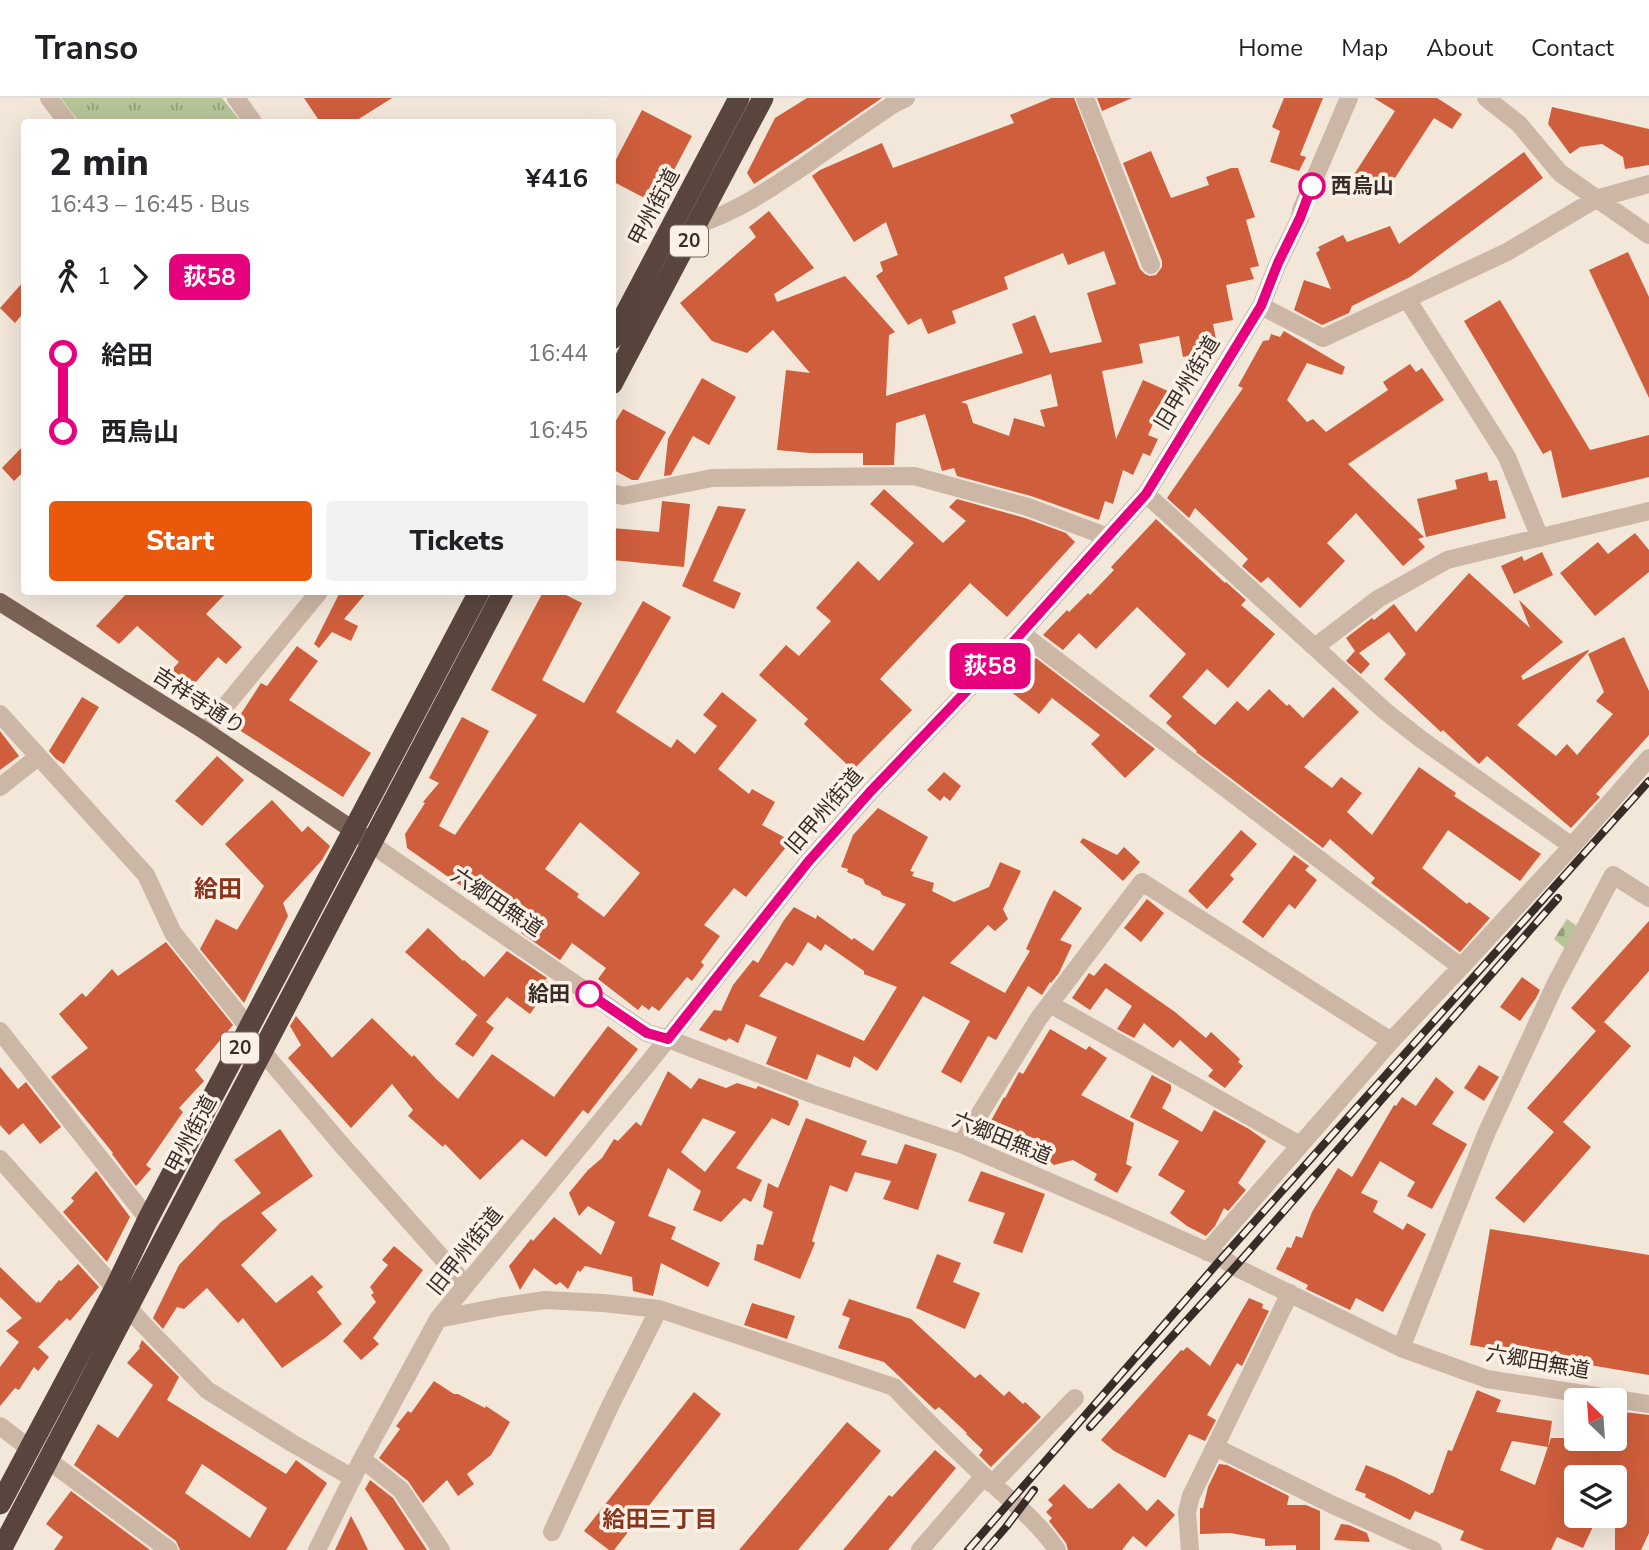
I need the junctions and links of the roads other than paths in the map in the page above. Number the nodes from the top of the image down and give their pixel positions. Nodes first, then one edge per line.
1 (49, 98) edge
2 (236, 98) edge
3 (739, 98) edge
4 (764, 98) edge
5 (906, 98) edge
6 (1085, 98) edge
7 (1349, 98) edge
8 (1486, 98) edge
9 (65, 119) edge
10 (251, 119) edge
11 (1649, 184) edge
12 (1596, 199) junction
13 (698, 224) junction
14 (1649, 234) edge
15 (1151, 265) dead end
16 (1407, 299) junction
17 (1261, 306) junction
18 (616, 331) edge
19 (616, 377) edge
20 (1146, 494) junction
21 (616, 495) edge
22 (1649, 511) edge
23 (1108, 537) junction
24 (1540, 538) junction
25 (317, 595) edge
26 (478, 595) edge
27 (501, 595) edge
28 (0, 603) edge
29 (1021, 633) junction
30 (1315, 647) junction
31 (0, 714) edge
32 (205, 731) junction
33 (38, 757) junction
34 (1649, 758) edge
35 (0, 787) edge
36 (353, 830) junction
37 (371, 842) junction
38 (1572, 846) junction
39 (1649, 898) edge
40 (1461, 967) junction
41 (1050, 1004) junction
42 (250, 1028) junction
43 (0, 1031) edge
44 (668, 1039) junction
45 (1391, 1041) junction
46 (262, 1051) junction
47 (961, 1144) junction
48 (1300, 1145) junction
49 (0, 1159) edge
50 (148, 1219) junction
51 (1208, 1252) junction
52 (466, 1285) junction
53 (115, 1288) junction
54 (1290, 1293) junction
55 (128, 1307) junction
56 (659, 1309) junction
57 (438, 1319) junction
58 (1401, 1348) junction
59 (1075, 1398) dead end
60 (1649, 1404) edge
61 (0, 1426) edge
62 (1215, 1447) junction
63 (29, 1448) junction
64 (362, 1459) junction
65 (48, 1460) junction
66 (353, 1478) junction
67 (988, 1480) junction
68 (0, 1504) edge
69 (552, 1532) dead end
70 (1, 1550) edge
71 (169, 1550) edge
72 (317, 1550) edge
73 (441, 1550) edge
74 (920, 1550) edge
75 (1057, 1550) edge
76 (1190, 1550) edge
77 (1433, 1550) edge

1 - 9 street
2 - 10 street
3 - 18 highway, 甲州街道 / 20
4 - 13 highway, 20
5 - 13 street
6 - 15 street
7 - 17 street, 旧甲州街道
8 - 12 street
11 - 12 street
12 - 14 street
12 - 16 street
13 - 19 highway, 20
16 - 17 street
16 - 24 street
17 - 20 street, 旧甲州街道
20 - 23 street, 旧甲州街道
20 - 30 street
21 - 23 street
22 - 24 street
23 - 29 street, 旧甲州街道
24 - 30 street
25 - 32 street
26 - 36 highway, 甲州街道 / 20
27 - 37 highway, 甲州街道 / 20
28 - 32 main road, 吉祥寺通り
29 - 40 street
29 - 44 street, 旧甲州街道
30 - 38 street
31 - 33 street
32 - 36 main road, 吉祥寺通り
33 - 35 street
33 - 42 street
34 - 38 street
36 - 37 main road, 吉祥寺通り
36 - 42 highway, 甲州街道 / 20
37 - 44 street, 六郷田無道
37 - 46 highway, 甲州街道 / 20
38 - 40 street
39 - 58 street
40 - 45 street
41 - 45 street
41 - 47 street
41 - 48 street
42 - 50 highway, 甲州街道 / 20
43 - 50 street
44 - 47 street, 六郷田無道
44 - 52 street, 旧甲州街道
45 - 48 street
46 - 52 street
46 - 55 highway, 甲州街道 / 20
47 - 51 street, 六郷田無道
48 - 51 street
49 - 53 street
50 - 53 highway, 甲州街道 / 20
51 - 54 street, 六郷田無道
52 - 57 street, 旧甲州街道
53 - 63 highway, 甲州街道 / 20
54 - 58 street, 六郷田無道
54 - 62 street
55 - 65 highway, 甲州街道 / 20
55 - 66 street
56 - 57 street
56 - 67 street
56 - 69 street
57 - 64 street, 旧甲州街道
58 - 60 street, 六郷田無道
59 - 67 street
61 - 63 street
62 - 76 street
62 - 77 street
63 - 68 highway, 甲州街道 / 20
64 - 66 street, 旧甲州街道
64 - 73 street
65 - 70 highway, 甲州街道 / 20
65 - 71 street
66 - 72 street, 旧甲州街道
67 - 74 street
67 - 75 street

